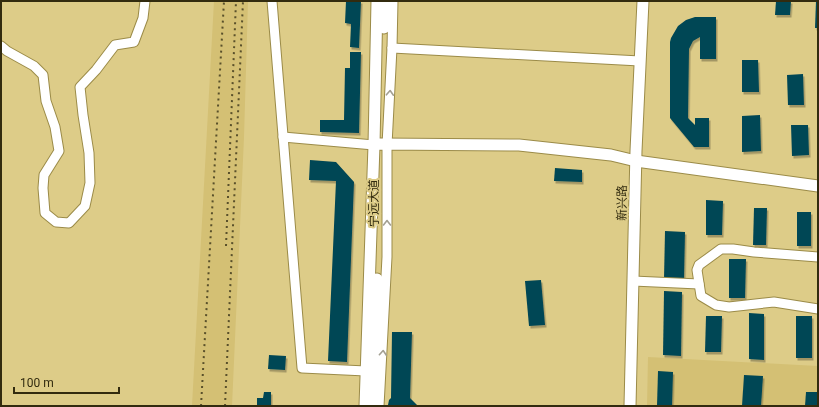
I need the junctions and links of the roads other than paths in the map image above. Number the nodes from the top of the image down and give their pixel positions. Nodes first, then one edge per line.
1 (145, 1) edge
2 (272, 1) edge
3 (377, 1) edge
4 (384, 1) edge
5 (393, 1) edge
6 (643, 1) edge
7 (650, 1) edge
8 (1, 46) edge
9 (392, 48) junction
10 (640, 61) junction
11 (283, 137) junction
12 (380, 145) junction
13 (639, 161) junction
14 (818, 186) edge
15 (818, 257) edge
16 (636, 281) junction
17 (699, 284) junction
18 (818, 309) edge
19 (366, 370) junction
20 (365, 406) edge
21 (373, 406) edge
22 (379, 406) edge
23 (630, 406) edge
24 (636, 406) edge

1 - 8 street
2 - 11 street
3 - 12 main road, 宁远大道
4 - 12 main road, 宁远大道
5 - 9 street, 宁远大道
6 - 10 main road, 新兴路
7 - 13 main road, 新兴路
9 - 10 street
12 -> 9 street, 宁远大道
10 - 13 main road, 新兴路
11 - 12 street
11 - 19 street
12 - 13 main road
12 - 19 main road, 宁远大道
12 - 21 main road, 宁远大道
22 -> 12 street, 宁远大道
13 - 14 main road
13 - 16 main road, 新兴路
15 - 17 street
16 - 17 street
16 - 23 main road, 新兴路
16 - 24 main road, 新兴路
17 - 18 street
19 - 20 main road, 宁远大道

